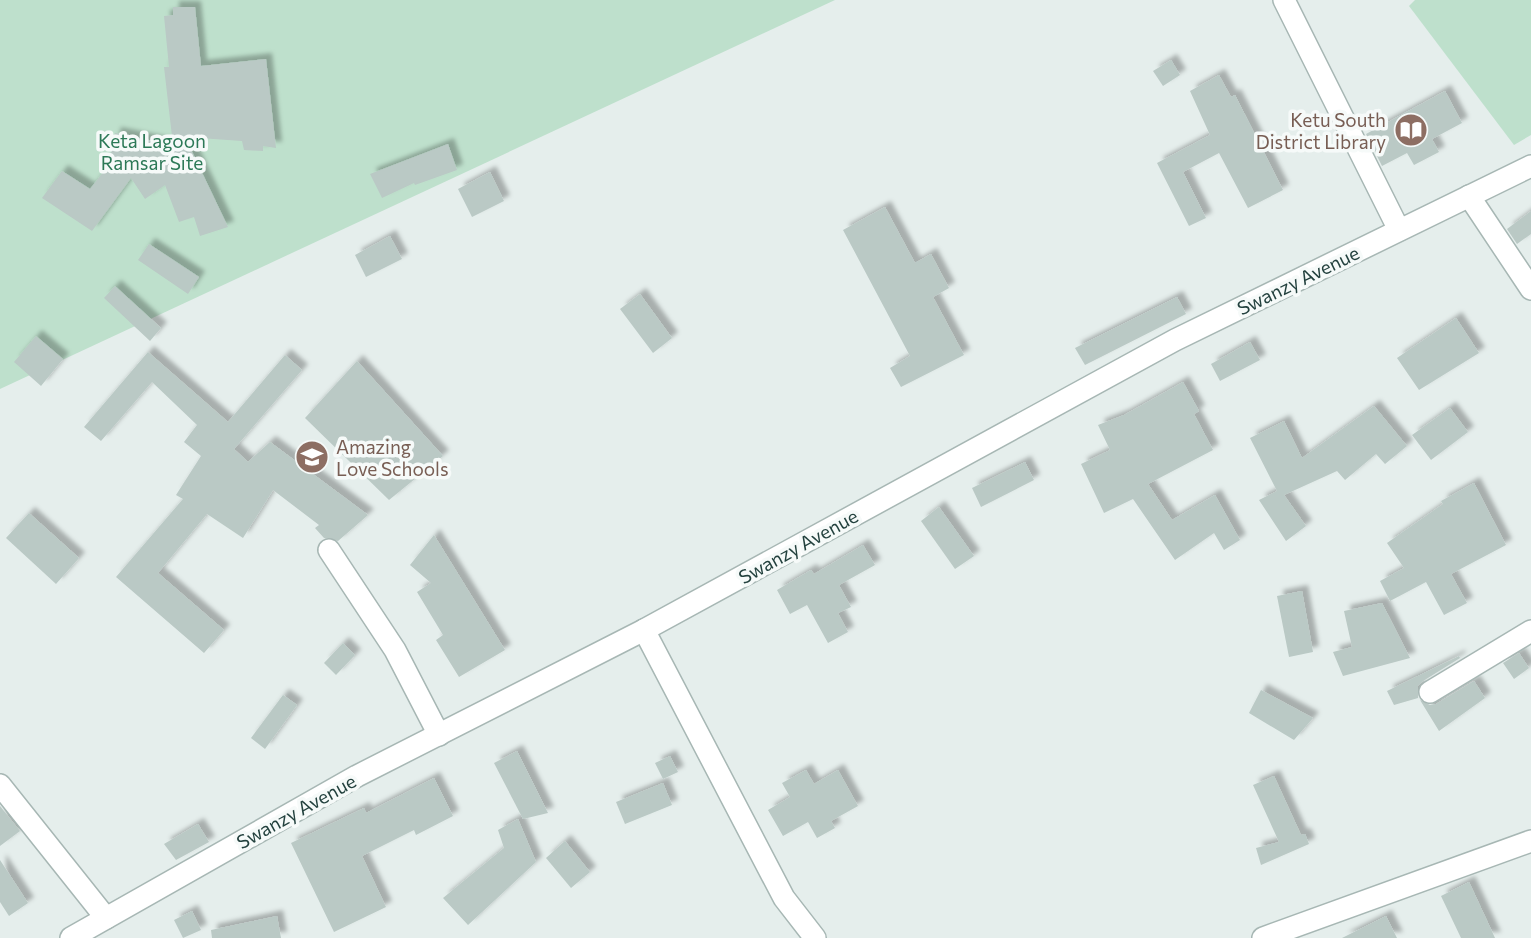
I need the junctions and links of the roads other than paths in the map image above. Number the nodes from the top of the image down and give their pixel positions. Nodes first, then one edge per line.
1 (1284, 0) edge
2 (1531, 166) edge
3 (1469, 196) junction
4 (1399, 230) junction
5 (1531, 289) edge
6 (328, 550) dead end
7 (644, 631) junction
8 (1531, 631) edge
9 (1430, 692) dead end
10 (439, 735) junction
11 (0, 785) edge
12 (1531, 841) edge
13 (106, 918) junction
14 (1315, 929) edge
15 (71, 938) edge
16 (815, 938) edge
17 (1263, 938) edge

1 - 4 street
2 - 3 street, Swanzy Avenue
3 - 4 street, Swanzy Avenue
3 - 5 street
4 - 7 street, Swanzy Avenue
6 - 10 street
7 - 10 street, Swanzy Avenue
7 - 16 street
8 - 9 street
10 - 13 street, Swanzy Avenue
11 - 13 street
12 - 14 street
13 - 15 street, Swanzy Avenue
14 - 17 street

